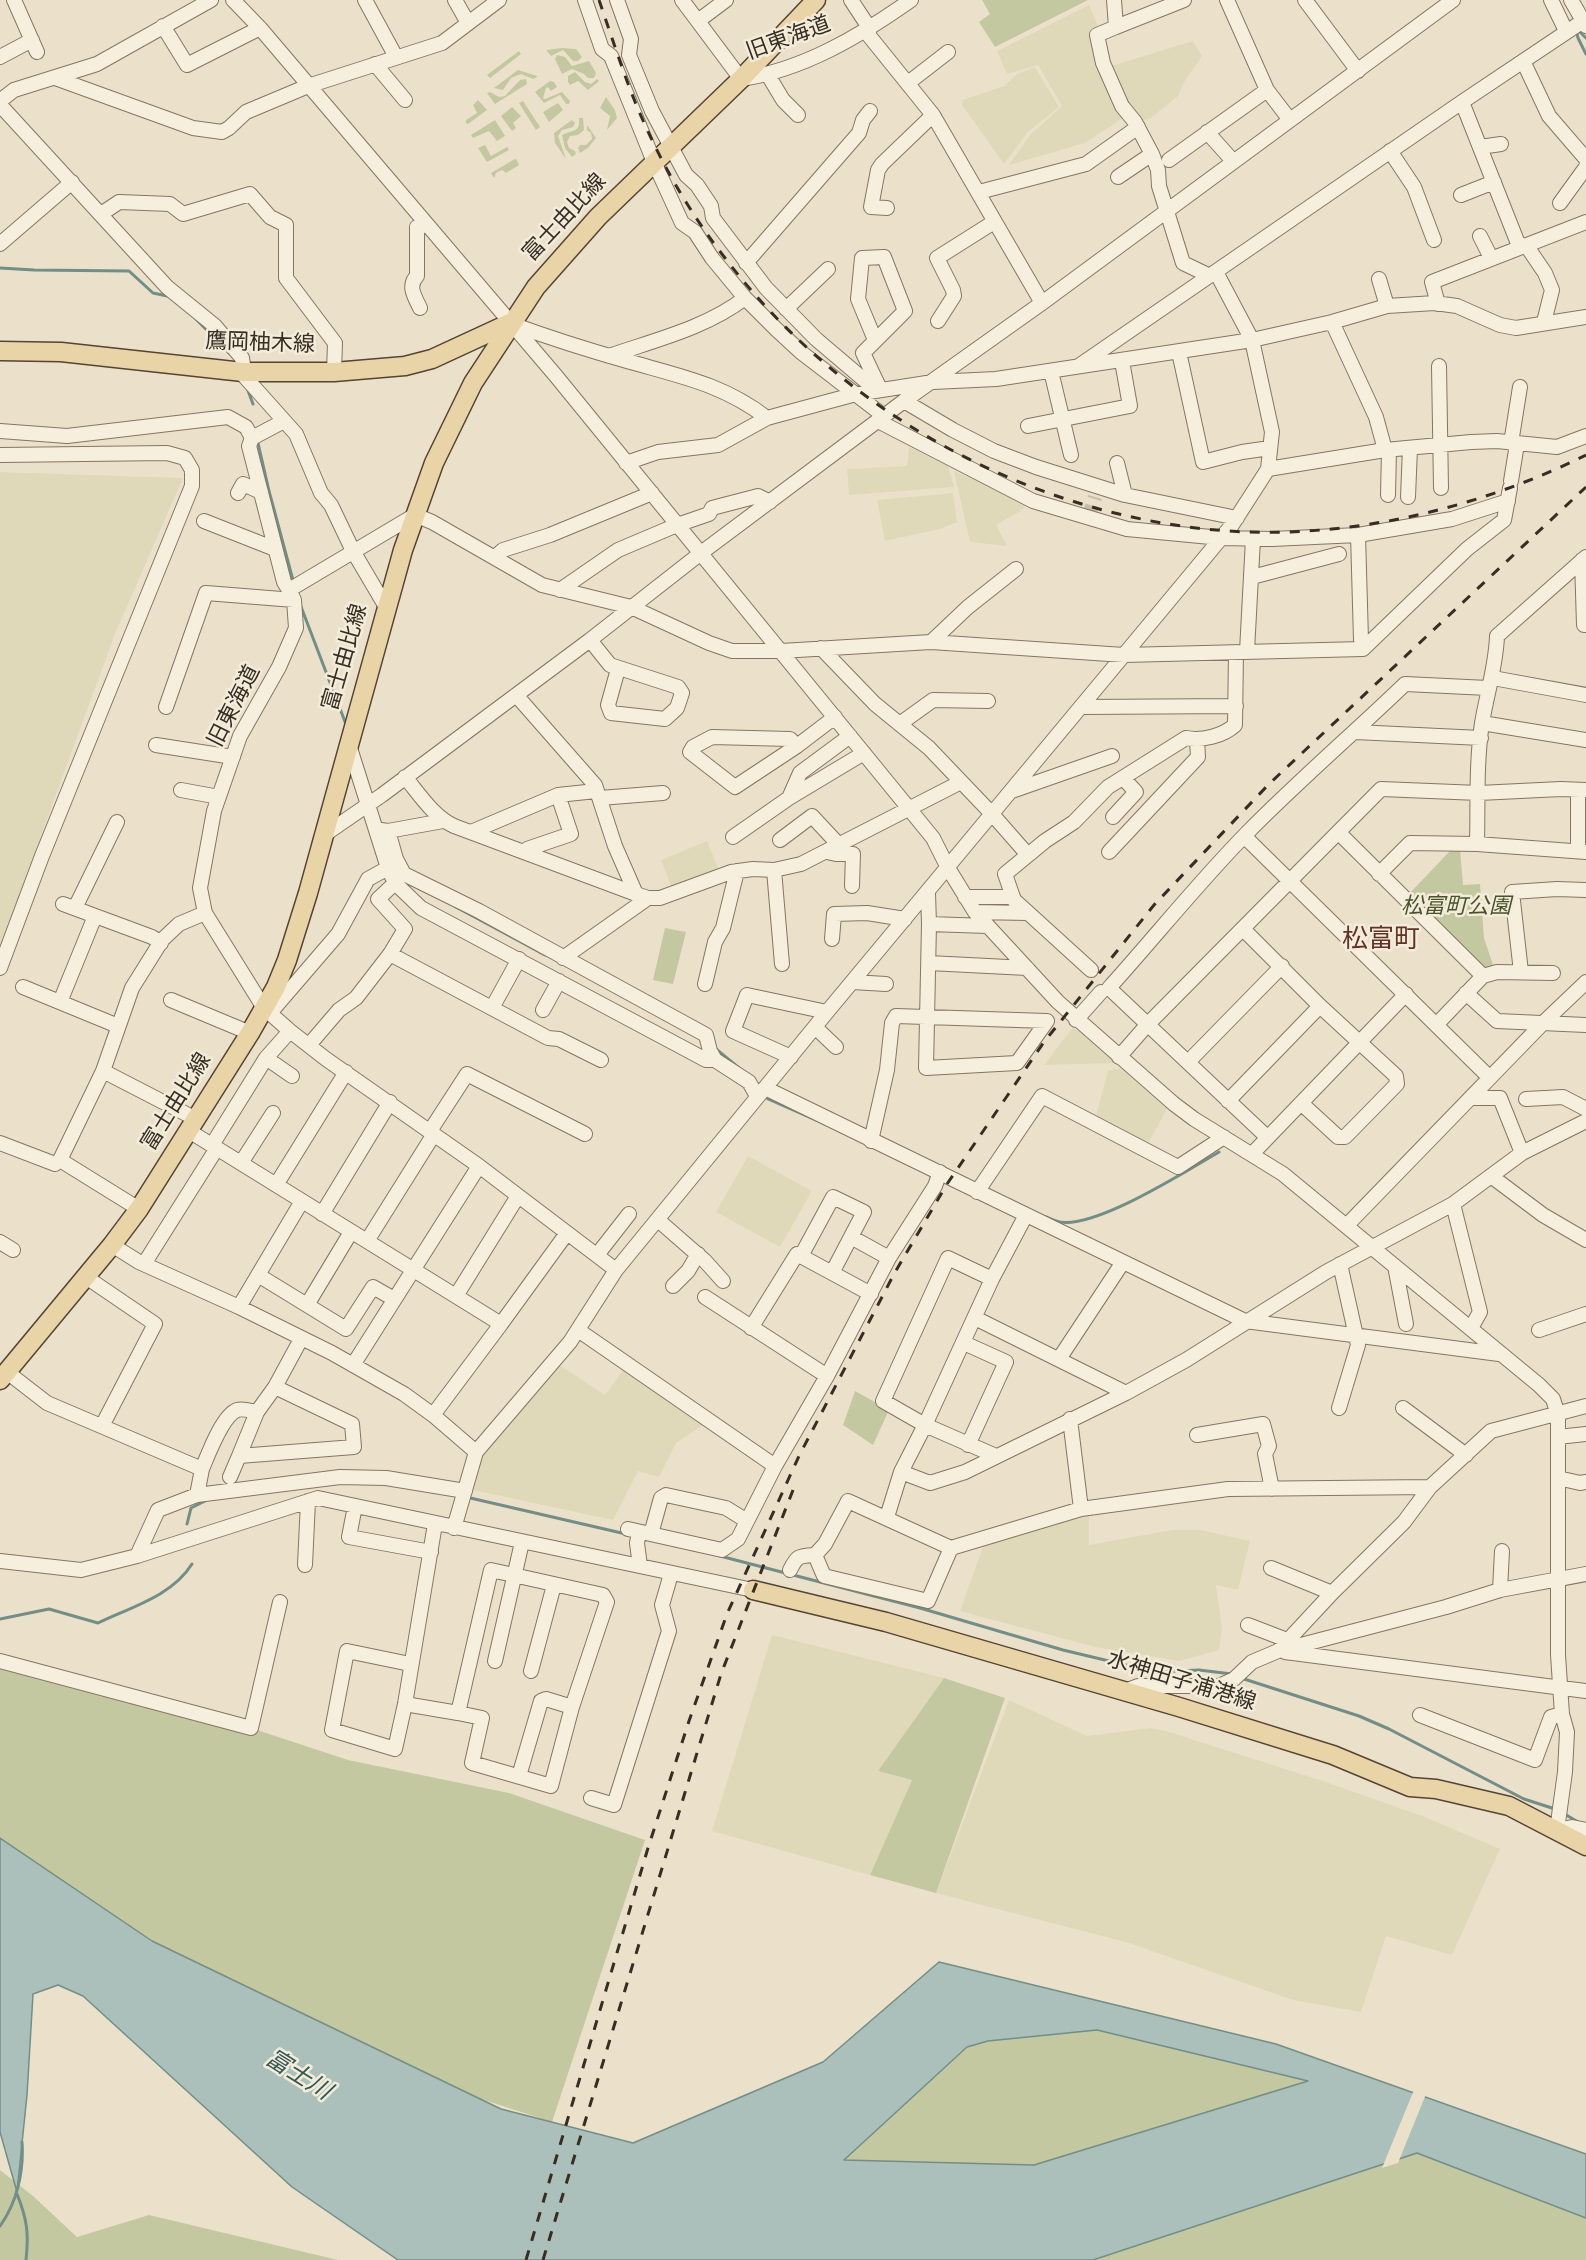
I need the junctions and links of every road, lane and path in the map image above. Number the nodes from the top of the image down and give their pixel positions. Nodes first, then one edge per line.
1 (14, 0) edge
2 (211, 0) edge
3 (233, 0) edge
4 (365, 0) edge
5 (455, 0) edge
6 (499, 0) edge
7 (585, 0) edge
8 (618, 0) edge
9 (682, 0) edge
10 (726, 0) edge
11 (816, 0) edge
12 (851, 0) edge
13 (910, 0) edge
14 (1114, 0) edge
15 (1184, 0) edge
16 (1227, 0) edge
17 (1305, 0) edge
18 (1453, 0) edge
19 (1551, 0) edge
20 (1571, 0) edge
21 (698, 21) junction
22 (468, 23) junction
23 (1578, 25) edge
24 (163, 26) junction
25 (1116, 27) junction
26 (260, 28) junction
27 (868, 30) junction
28 (630, 47) junction
29 (948, 52) dead end
30 (611, 56) junction
31 (0, 57) edge
32 (396, 57) junction
33 (1523, 61) junction
34 (375, 64) junction
35 (1358, 71) junction
36 (768, 75) junction
37 (55, 78) junction
38 (741, 79) junction
39 (908, 82) junction
40 (308, 86) junction
41 (1267, 90) junction
42 (405, 100) dead end
43 (1462, 102) junction
44 (0, 103) edge
45 (870, 111) dead end
46 (798, 115) dead end
47 (933, 116) junction
48 (1290, 120) junction
49 (1138, 127) junction
50 (1208, 132) junction
51 (1502, 144) dead end
52 (1480, 147) junction
53 (670, 148) junction
54 (1390, 151) junction
55 (1152, 154) junction
56 (1586, 159) edge
57 (1169, 160) dead end
58 (1233, 161) junction
59 (654, 162) junction
60 (1586, 167) edge
61 (1118, 177) dead end
62 (72, 182) junction
63 (1494, 182) junction
64 (979, 192) junction
65 (1461, 195) dead end
66 (1560, 203) dead end
67 (888, 208) dead end
68 (1166, 211) junction
69 (101, 214) junction
70 (994, 222) junction
71 (1586, 222) edge
72 (427, 225) junction
73 (1480, 236) dead end
74 (1434, 240) dead end
75 (0, 244) edge
76 (1523, 246) junction
77 (1491, 258) junction
78 (746, 263) junction
79 (828, 269) dead end
80 (1213, 274) junction
81 (1379, 279) dead end
82 (745, 298) junction
83 (1042, 303) junction
84 (1438, 304) junction
85 (1387, 306) junction
86 (420, 308) dead end
87 (786, 309) junction
88 (1586, 317) edge
89 (938, 321) dead end
90 (1332, 322) junction
91 (1544, 322) junction
92 (510, 323) junction
93 (875, 340) junction
94 (1252, 340) junction
95 (0, 351) edge
96 (1179, 352) junction
97 (609, 356) junction
98 (1122, 361) junction
99 (1078, 366) junction
100 (1439, 366) dead end
101 (1050, 371) junction
102 (243, 372) junction
103 (334, 372) junction
104 (933, 382) junction
105 (1520, 387) dead end
106 (878, 390) junction
107 (856, 394) junction
108 (904, 401) junction
109 (767, 418) junction
110 (881, 418) junction
111 (1063, 418) junction
112 (284, 421) junction
113 (1028, 426) dead end
114 (0, 431) edge
115 (1586, 435) edge
116 (252, 438) junction
117 (1514, 443) junction
118 (1440, 445) junction
119 (1270, 448) junction
120 (1410, 448) junction
121 (1387, 450) junction
122 (0, 455) edge
123 (1071, 455) dead end
124 (626, 463) junction
125 (1117, 463) dead end
126 (1268, 469) junction
127 (1441, 488) dead end
128 (1510, 490) junction
129 (261, 492) junction
130 (238, 493) dead end
131 (652, 493) junction
132 (1125, 495) junction
133 (1388, 495) dead end
134 (1408, 497) dead end
135 (770, 502) junction
136 (415, 515) junction
137 (1237, 518) junction
138 (204, 521) dead end
139 (677, 525) junction
140 (1358, 535) junction
141 (1221, 538) junction
142 (1253, 539) junction
143 (275, 549) junction
144 (353, 551) junction
145 (701, 553) junction
146 (1339, 554) dead end
147 (495, 557) junction
148 (1584, 559) edge
149 (1016, 569) dead end
150 (1252, 578) junction
151 (560, 590) junction
152 (292, 595) junction
153 (631, 607) junction
154 (386, 608) junction
155 (1586, 625) edge
156 (590, 640) junction
157 (1361, 640) dead end
158 (931, 642) junction
159 (820, 648) junction
160 (781, 651) junction
161 (1242, 652) junction
162 (1124, 655) junction
163 (618, 669) junction
164 (1491, 683) junction
165 (516, 694) junction
166 (1586, 695) edge
167 (988, 701) dead end
168 (1236, 706) junction
169 (166, 707) dead end
170 (1082, 707) junction
171 (835, 717) junction
172 (901, 723) junction
173 (1482, 723) junction
174 (1354, 732) junction
175 (850, 736) junction
176 (1480, 738) junction
177 (1197, 740) junction
178 (1586, 741) edge
179 (348, 744) junction
180 (156, 745) dead end
181 (797, 746) junction
182 (864, 753) junction
183 (1112, 756) dead end
184 (233, 757) junction
185 (405, 777) junction
186 (1123, 778) junction
187 (961, 782) junction
188 (181, 790) dead end
189 (1582, 790) edge
190 (1010, 792) junction
191 (663, 793) dead end
192 (1479, 793) junction
193 (598, 794) junction
194 (558, 795) junction
195 (219, 797) junction
196 (789, 798) junction
197 (373, 801) junction
198 (910, 809) junction
199 (992, 814) junction
200 (1113, 817) dead end
201 (443, 821) junction
202 (117, 822) dead end
203 (382, 830) junction
204 (471, 832) junction
205 (1339, 833) junction
206 (324, 835) junction
207 (1244, 836) junction
208 (733, 837) dead end
209 (780, 840) dead end
210 (1477, 844) junction
211 (833, 849) junction
212 (526, 852) junction
213 (1109, 852) dead end
214 (1582, 852) edge
215 (1028, 855) junction
216 (388, 868) junction
217 (948, 868) junction
218 (774, 870) junction
219 (737, 871) junction
220 (1379, 874) junction
221 (1290, 880) junction
222 (395, 883) junction
223 (852, 886) dead end
224 (1586, 890) edge
225 (928, 893) junction
226 (642, 896) junction
227 (965, 897) junction
228 (1013, 897) junction
229 (975, 912) junction
230 (205, 913) junction
231 (1028, 913) junction
232 (95, 916) junction
233 (905, 919) junction
234 (929, 924) junction
235 (988, 926) junction
236 (1243, 929) junction
237 (832, 939) dead end
238 (161, 943) junction
239 (390, 954) junction
240 (563, 958) junction
241 (519, 959) junction
242 (928, 963) junction
243 (782, 964) dead end
244 (1282, 966) junction
245 (0, 968) edge
246 (1027, 968) junction
247 (1091, 970) dead end
248 (1521, 972) junction
249 (1553, 973) dead end
250 (1483, 976) junction
251 (559, 981) junction
252 (852, 982) junction
253 (1586, 982) edge
254 (705, 984) dead end
255 (886, 984) dead end
256 (23, 987) dead end
257 (1101, 992) dead end
258 (1466, 993) junction
259 (1406, 994) junction
260 (171, 1000) dead end
261 (60, 1002) junction
262 (1320, 1006) junction
263 (492, 1008) junction
264 (543, 1010) dead end
265 (267, 1011) junction
266 (827, 1012) junction
267 (926, 1017) junction
268 (1076, 1020) junction
269 (1544, 1022) junction
270 (1437, 1024) junction
271 (1586, 1024) edge
272 (1147, 1025) junction
273 (118, 1026) junction
274 (814, 1028) junction
275 (290, 1031) junction
276 (250, 1033) junction
277 (1360, 1042) junction
278 (309, 1045) junction
279 (836, 1047) dead end
280 (791, 1057) junction
281 (1119, 1057) junction
282 (266, 1058) junction
283 (601, 1060) dead end
284 (715, 1060) junction
285 (1188, 1062) junction
286 (103, 1071) junction
287 (346, 1072) junction
288 (292, 1076) dead end
289 (1490, 1078) junction
290 (761, 1092) junction
291 (1472, 1098) junction
292 (1526, 1099) dead end
293 (1228, 1101) junction
294 (390, 1102) junction
295 (1301, 1103) junction
296 (1586, 1109) edge
297 (273, 1113) dead end
298 (1586, 1122) edge
299 (193, 1125) junction
300 (432, 1133) junction
301 (585, 1134) dead end
302 (1224, 1137) junction
303 (1267, 1137) junction
304 (872, 1141) junction
305 (0, 1143) edge
306 (214, 1147) junction
307 (1522, 1153) junction
308 (1252, 1154) junction
309 (60, 1160) junction
310 (242, 1163) junction
311 (479, 1166) junction
312 (940, 1172) junction
313 (1491, 1176) junction
314 (276, 1185) junction
315 (978, 1192) junction
316 (518, 1196) junction
317 (302, 1201) junction
318 (1453, 1204) junction
319 (139, 1209) junction
320 (322, 1214) junction
321 (629, 1214) dead end
322 (1026, 1215) junction
323 (658, 1220) junction
324 (1347, 1226) junction
325 (351, 1232) junction
326 (567, 1233) junction
327 (851, 1237) junction
328 (1584, 1237) edge
329 (367, 1241) junction
330 (0, 1242) edge
331 (112, 1245) junction
332 (1372, 1246) junction
333 (13, 1250) dead end
334 (698, 1254) junction
335 (597, 1256) junction
336 (801, 1256) junction
337 (890, 1258) junction
338 (1123, 1262) junction
339 (144, 1264) junction
340 (1340, 1264) junction
341 (1395, 1266) junction
342 (413, 1270) junction
343 (616, 1270) junction
344 (832, 1273) junction
345 (258, 1275) junction
346 (86, 1277) junction
347 (992, 1279) junction
348 (723, 1281) dead end
349 (673, 1286) dead end
350 (872, 1294) junction
351 (456, 1296) junction
352 (705, 1297) dead end
353 (394, 1299) junction
354 (308, 1305) junction
355 (239, 1307) junction
356 (1586, 1314) edge
357 (975, 1318) junction
358 (1245, 1321) junction
359 (501, 1324) junction
360 (1406, 1324) dead end
361 (751, 1328) junction
362 (1471, 1328) junction
363 (578, 1330) junction
364 (1539, 1330) dead end
365 (1356, 1335) junction
366 (301, 1339) junction
367 (964, 1343) junction
368 (1500, 1354) junction
369 (1059, 1359) junction
370 (353, 1365) junction
371 (3, 1376) edge
372 (827, 1376) junction
373 (275, 1387) junction
374 (1126, 1393) junction
375 (1586, 1406) edge
376 (1339, 1408) dead end
377 (1403, 1408) dead end
378 (257, 1412) junction
379 (433, 1415) junction
380 (1558, 1415) junction
381 (1070, 1419) junction
382 (925, 1425) junction
383 (102, 1426) junction
384 (1586, 1434) edge
385 (1197, 1435) dead end
386 (1558, 1437) junction
387 (968, 1445) junction
388 (476, 1452) junction
389 (1466, 1455) junction
390 (239, 1456) junction
391 (996, 1456) junction
392 (775, 1466) junction
393 (202, 1469) junction
394 (901, 1472) junction
395 (230, 1477) dead end
396 (1558, 1478) junction
397 (1586, 1482) edge
398 (1430, 1487) junction
399 (1272, 1489) junction
400 (465, 1491) junction
401 (197, 1495) junction
402 (308, 1501) junction
403 (355, 1506) junction
404 (1081, 1509) junction
405 (887, 1517) junction
406 (747, 1521) junction
407 (435, 1524) junction
408 (454, 1528) junction
409 (639, 1531) junction
410 (522, 1542) junction
411 (951, 1548) junction
412 (1502, 1551) dead end
413 (431, 1552) junction
414 (814, 1555) junction
415 (136, 1556) junction
416 (0, 1561) edge
417 (305, 1565) dead end
418 (640, 1566) junction
419 (1270, 1568) dead end
420 (790, 1570) dead end
421 (670, 1574) junction
422 (1586, 1574) edge
423 (516, 1576) junction
424 (1556, 1579) junction
425 (554, 1585) junction
426 (753, 1590) joint
427 (1500, 1590) junction
428 (1332, 1593) junction
429 (280, 1602) dead end
430 (1248, 1625) dead end
431 (1287, 1640) junction
432 (1278, 1651) junction
433 (0, 1661) edge
434 (495, 1661) dead end
435 (410, 1664) junction
436 (531, 1671) dead end
437 (1559, 1688) junction
438 (1125, 1691) junction
439 (1586, 1691) edge
440 (405, 1704) junction
441 (572, 1707) junction
442 (458, 1713) junction
443 (1562, 1714) junction
444 (1420, 1715) dead end
445 (519, 1776) junction
446 (591, 1798) dead end
447 (1557, 1830) junction
448 (1586, 1830) edge
449 (1586, 1846) edge

1 - 31 street
2 - 24 street
3 - 26 street
4 - 32 street
5 - 22 street
6 - 22 street
7 - 30 street
8 - 28 street
9 - 21 street
10 - 21 street
11 - 38 main road, 富士由比線
12 - 27 street
13 - 27 street, 旧東海道
14 - 25 street
15 - 25 street
16 - 41 street
17 - 35 street
18 - 35 street
19 - 23 street
20 - 23 street
21 - 38 street
22 - 32 street
23 - 33 street
24 - 26 street
24 - 37 street
25 - 49 street
26 - 40 street
27 - 36 street, 旧東海道
27 - 39 street
28 - 30 street
28 - 53 street
29 - 39 street
30 - 59 street
32 - 34 street
33 - 43 street
33 - 56 street
34 - 40 street
34 - 42 street
35 - 48 street
36 - 38 street, 旧東海道
36 - 46 street
37 - 40 street
37 - 44 street
38 - 53 main road, 富士由比線
39 - 47 street
40 - 72 street
41 - 48 street
41 - 50 street
43 - 52 street
43 - 54 street
44 - 62 street
45 - 78 street
47 - 64 street
47 - 67 street
48 - 58 street
49 - 55 street
49 - 64 street
50 - 57 street
50 - 58 street
51 - 52 street
52 - 63 street
53 - 59 main road, 富士由比線
53 - 78 street
54 - 74 street
54 - 80 street
55 - 61 street
55 - 68 street
58 - 68 street
59 - 82 street
59 - 92 main road, 富士由比線
60 - 66 street
62 - 69 street
62 - 75 street
63 - 65 street
63 - 76 street
64 - 70 street
68 - 80 street
68 - 83 street
69 - 102 street
69 - 103 street
70 - 83 street
70 - 89 street
71 - 76 street
72 - 86 street
72 - 92 street
73 - 77 street
76 - 77 street
76 - 91 street
77 - 84 street
78 - 87 street
79 - 87 street
80 - 94 street
80 - 99 street
81 - 85 street
82 - 97 street
82 - 107 street
83 - 104 street
84 - 85 street
84 - 91 street
85 - 90 street
87 - 106 street
88 - 91 street
90 - 94 street
90 - 121 street
92 - 97 street
92 - 103 main road, 鷹岡柚木線
92 - 124 street
92 - 136 main road, 富士由比線
93 - 93 street
93 - 106 street
94 - 96 street
94 - 119 street
95 - 102 main road, 鷹岡柚木線
96 - 98 street
96 - 119 street
97 - 109 street
98 - 99 street
98 - 111 street
99 - 101 street
100 - 118 street
101 - 104 street
101 - 111 street
102 - 103 main road, 鷹岡柚木線
102 - 112 street
104 - 106 street
104 - 108 street
105 - 117 street
106 - 107 street
107 - 109 street
107 - 110 street
108 - 110 street
108 - 132 street
109 - 124 street
110 - 135 street
110 - 141 street
111 - 113 street
111 - 123 street
112 - 116 street
112 - 144 street
114 - 116 street
115 - 117 street
116 - 129 street, 旧東海道
117 - 118 street
117 - 128 street
118 - 120 street
118 - 127 street
119 - 126 street
120 - 121 street
120 - 134 street
121 - 126 street
121 - 133 street
122 - 245 street
124 - 131 street
125 - 132 street
126 - 137 street
128 - 140 street
128 - 161 street
129 - 130 street
129 - 143 street, 旧東海道
131 - 139 street
131 - 147 street
132 - 137 street
135 - 139 street
135 - 145 street
136 - 144 street
136 - 147 street
136 - 154 main road, 富士由比線
137 - 141 street
138 - 143 street
139 - 145 street
139 - 151 street
140 - 142 street
140 - 157 street
141 - 142 street
141 - 162 street
142 - 150 street
143 - 152 street, 旧東海道
144 - 152 street
144 - 154 street
145 - 153 street
145 - 160 street
146 - 150 street
147 - 151 street
148 - 155 street
148 - 164 street
149 - 158 street
150 - 161 street
151 - 153 street
152 - 169 street
152 - 184 street, 旧東海道
153 - 156 street
153 - 160 street
154 - 179 main road, 富士由比線
156 - 163 street
156 - 165 street
158 - 159 street
158 - 162 street
159 - 160 street
159 - 172 street
160 - 171 street
161 - 162 street
161 - 168 street
162 - 170 street
163 - 163 street
164 - 166 street
164 - 173 street
164 - 174 street
165 - 185 street
165 - 193 street
167 - 172 street
168 - 170 street
168 - 177 street
170 - 190 street
171 - 175 street
171 - 181 street
172 - 187 street
173 - 176 street
173 - 178 street
174 - 176 street
174 - 207 street
175 - 182 street
175 - 196 street
176 - 192 street
177 - 186 street
177 - 213 street
179 - 197 street
179 - 206 main road, 富士由比線
180 - 184 street
181 - 181 street
182 - 196 street
182 - 198 street
183 - 190 street
184 - 195 street, 旧東海道
185 - 197 street
185 - 201 street
186 - 200 street
186 - 215 street
187 - 198 street
187 - 199 street
188 - 195 street
189 - 192 street
189 - 214 street
190 - 199 street
191 - 193 street
192 - 205 street
192 - 210 street
193 - 194 street
193 - 226 street
194 - 204 street
194 - 212 street
195 - 230 street, 旧東海道
196 - 208 street
197 - 203 street
197 - 206 street
198 - 211 street
198 - 217 street
199 - 215 street
199 - 217 street
201 - 203 street
201 - 204 street
202 - 232 street
203 - 216 street
203 - 240 street
204 - 212 street
205 - 220 street
205 - 221 street
206 - 265 main road, 富士由比線
207 - 221 street
207 - 272 street
209 - 211 street
210 - 214 street
210 - 220 street
211 - 218 street
211 - 223 street
212 - 226 street
215 - 228 street
216 - 222 street
216 - 265 street
217 - 225 street
217 - 227 street
218 - 219 street
218 - 243 street
219 - 226 street
219 - 254 street
220 - 250 street
221 - 236 street
221 - 259 street
222 - 239 street
222 - 241 street
224 - 248 street
225 - 233 street
225 - 234 street
226 - 240 street
227 - 228 street
227 - 229 street
228 - 231 street
229 - 231 street
229 - 235 street
230 - 238 street
230 - 265 street, 旧東海道
231 - 247 street
232 - 238 street
232 - 261 street
233 - 237 street
233 - 252 street
234 - 235 street
234 - 242 street
235 - 246 street
236 - 244 street
236 - 272 street
238 - 273 street
239 - 263 street
239 - 278 street
240 - 284 street
241 - 251 street
241 - 263 street
242 - 246 street
242 - 267 street
244 - 262 street
244 - 285 street
246 - 268 street
248 - 249 street
248 - 250 street
250 - 258 street
251 - 264 street
251 - 284 street
252 - 255 street
252 - 266 street
253 - 269 street
256 - 261 street
257 - 268 street
258 - 269 street
258 - 270 street
259 - 270 street
259 - 277 street
260 - 276 street
261 - 273 street
262 - 277 street
262 - 293 street
263 - 283 street
265 - 275 street, 旧東海道
265 - 276 main road, 富士由比線
266 - 274 street
266 - 280 street
267 - 267 street
267 - 304 street
268 - 281 street
269 - 271 street
269 - 289 street
270 - 289 street
272 - 281 street
272 - 285 street
273 - 286 street
274 - 279 street
274 - 280 street
275 - 278 street, 旧東海道
275 - 282 street
276 - 299 main road, 富士由比線
277 - 295 street
277 - 295 street
278 - 287 street, 旧東海道
280 - 290 street
281 - 302 street
282 - 288 street
282 - 306 street
284 - 290 street
285 - 293 street
286 - 299 street
286 - 309 street
287 - 294 street, 旧東海道
287 - 314 street
289 - 291 street
290 - 304 street
290 - 323 street
291 - 307 street
291 - 324 street
292 - 296 street
293 - 303 street
294 - 300 street, 旧東海道
294 - 320 street
295 - 303 street
297 - 310 street
298 - 307 street
299 - 306 street
299 - 319 main road, 富士由比線
300 - 301 street
300 - 311 street, 旧東海道
300 - 329 street
302 - 308 street
302 - 315 street
303 - 308 street
304 - 312 street
305 - 309 street
306 - 310 street
306 - 339 street
307 - 313 street
308 - 324 street
309 - 319 street
310 - 314 street
311 - 316 street, 旧東海道
311 - 342 street
312 - 315 street
312 - 337 street
313 - 318 street
313 - 328 street
314 - 317 street
315 - 322 street
316 - 326 street, 旧東海道
316 - 351 street
317 - 320 street
317 - 345 street
318 - 332 street
318 - 362 street
319 - 331 main road, 富士由比線
320 - 325 street
321 - 335 street
322 - 338 street
322 - 347 street
323 - 334 street
323 - 343 street
324 - 332 street
325 - 329 street
325 - 354 street
326 - 335 street, 旧東海道
326 - 359 street
327 - 336 street
327 - 337 street
327 - 344 street
329 - 342 street
330 - 333 street
331 - 339 street
331 - 346 main road, 富士由比線
332 - 340 street
332 - 341 street
334 - 348 street
334 - 349 street
335 - 343 street, 旧東海道
336 - 344 street
336 - 361 street
337 - 350 street
338 - 358 street
338 - 369 street
339 - 355 street
340 - 358 street
340 - 365 street
341 - 360 street
341 - 362 street
342 - 351 street
342 - 353 street
343 - 363 street
344 - 350 street
345 - 354 street
345 - 355 street
346 - 371 main road, 富士由比線
346 - 383 street
347 - 357 street
347 - 382 street
350 - 372 street
351 - 359 street
352 - 361 street
353 - 354 street
353 - 370 street
355 - 366 street
356 - 364 street
357 - 367 street
357 - 369 street
358 - 365 street
358 - 374 street
359 - 379 street
361 - 372 street
362 - 368 street
363 - 388 street
363 - 392 street
365 - 368 street
365 - 376 street
366 - 370 street
366 - 373 street
367 - 382 street
367 - 387 street
368 - 380 street
369 - 374 street
370 - 379 street
371 - 383 street
372 - 392 street
373 - 378 street
373 - 390 street
374 - 381 street
375 - 380 street
377 - 389 street
378 - 390 street
378 - 393 street
379 - 388 street
380 - 386 street
380 - 389 street
381 - 391 street
381 - 404 street
382 - 387 street
382 - 394 street
383 - 393 street
384 - 386 street
385 - 399 street
386 - 396 street
387 - 391 street
388 - 400 street
389 - 398 street
390 - 395 street
391 - 394 street
392 - 406 street
393 - 401 street
394 - 405 street
396 - 397 street
396 - 424 street
398 - 399 street
398 - 428 street
399 - 404 street
400 - 401 street
400 - 408 street
401 - 415 street
402 - 403 street
402 - 415 street
402 - 417 street
403 - 407 street
403 - 413 street
404 - 411 street
405 - 411 street
405 - 414 street
406 - 409 street
406 - 409 street
407 - 408 street
407 - 413 street
408 - 410 street
409 - 418 street
410 - 418 street
410 - 423 street
411 - 414 street
412 - 427 street
413 - 435 street
414 - 420 street
415 - 416 street
418 - 421 street
419 - 428 street
421 - 426 street
421 - 446 street
422 - 424 street
423 - 425 street
423 - 434 street
423 - 442 street
424 - 427 street
424 - 437 street
425 - 436 street
425 - 441 street
426 - 438 main road, 水神田子浦港線
427 - 432 street
428 - 431 street
429 - 433 street
430 - 431 street
431 - 432 street
432 - 437 street
432 - 438 street
435 - 440 street
435 - 440 street
437 - 439 street
437 - 443 street
438 - 447 main road, 水神田子浦港線
440 - 442 street
441 - 445 street
441 - 445 street
442 - 445 street
443 - 444 street
443 - 447 street
447 - 448 street
447 - 449 main road, 水神田子浦港線

